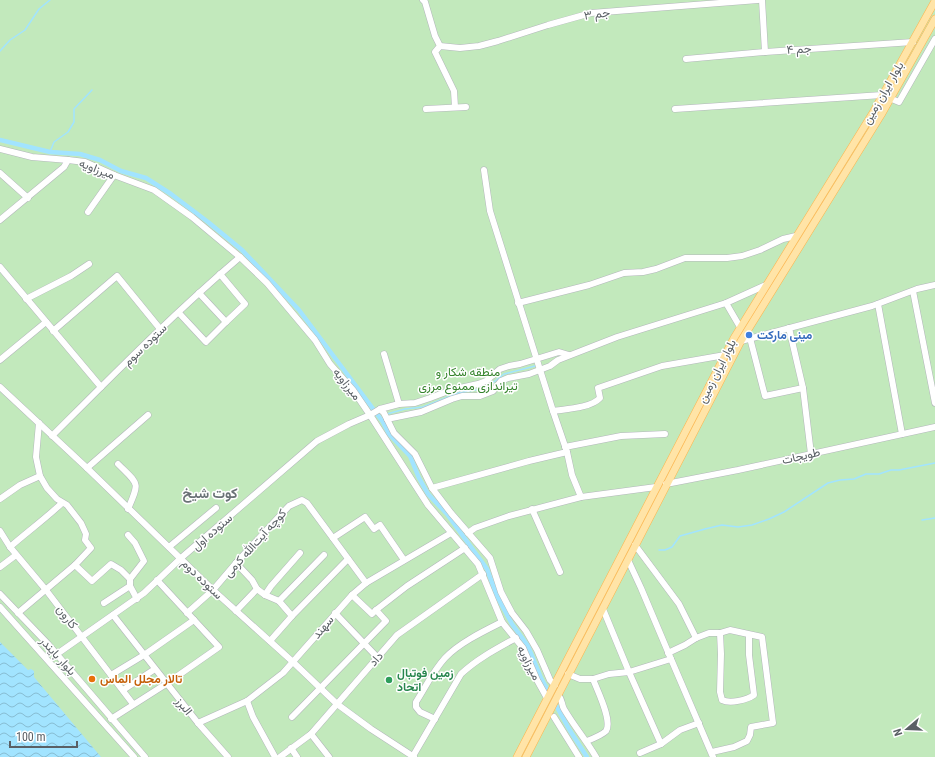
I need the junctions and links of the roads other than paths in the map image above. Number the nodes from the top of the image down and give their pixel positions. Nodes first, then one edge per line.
1 (423, 0) edge
2 (758, 0) edge
3 (762, 0) edge
4 (935, 1) edge
5 (935, 19) edge
6 (935, 39) edge
7 (912, 42) junction
8 (440, 46) junction
9 (765, 52) junction
10 (686, 59) dead end
11 (882, 95) junction
12 (890, 98) junction
13 (455, 107) junction
14 (466, 107) dead end
15 (426, 109) dead end
16 (675, 109) dead end
17 (0, 149) edge
18 (68, 160) junction
19 (484, 170) dead end
20 (0, 173) edge
21 (114, 175) junction
22 (28, 198) junction
23 (88, 212) dead end
24 (0, 220) edge
25 (796, 236) junction
26 (240, 257) junction
27 (89, 264) dead end
28 (0, 267) edge
29 (220, 274) junction
30 (766, 285) junction
31 (935, 285) edge
32 (913, 291) junction
33 (200, 293) junction
34 (26, 299) junction
35 (518, 303) junction
36 (726, 303) junction
37 (878, 304) junction
38 (179, 313) junction
39 (46, 322) junction
40 (226, 322) junction
41 (740, 327) junction
42 (789, 328) junction
43 (160, 330) junction
44 (53, 331) junction
45 (750, 338) junction
46 (740, 341) junction
47 (384, 354) dead end
48 (569, 355) junction
49 (725, 355) junction
50 (536, 359) junction
51 (0, 360) edge
52 (540, 370) junction
53 (101, 387) junction
54 (0, 388) edge
55 (803, 388) junction
56 (935, 403) edge
57 (399, 404) junction
58 (553, 411) junction
59 (380, 414) junction
60 (148, 415) dead end
61 (38, 423) junction
62 (935, 426) edge
63 (665, 434) dead end
64 (902, 434) junction
65 (52, 436) junction
66 (566, 450) junction
67 (811, 454) junction
68 (118, 464) dead end
69 (87, 468) junction
70 (40, 476) junction
71 (666, 484) junction
72 (432, 488) junction
73 (656, 488) junction
74 (581, 498) junction
75 (0, 499) edge
76 (62, 503) junction
77 (128, 508) junction
78 (216, 508) dead end
79 (532, 509) junction
80 (447, 517) junction
81 (0, 531) edge
82 (451, 533) junction
83 (468, 533) junction
84 (128, 535) dead end
85 (333, 538) junction
86 (635, 545) junction
87 (10, 547) junction
88 (169, 547) junction
89 (465, 548) junction
90 (300, 553) dead end
91 (16, 555) junction
92 (324, 555) dead end
93 (181, 558) junction
94 (348, 559) junction
95 (404, 560) junction
96 (628, 560) junction
97 (236, 564) junction
98 (75, 565) junction
99 (0, 567) edge
100 (560, 572) dead end
101 (483, 574) junction
102 (130, 579) junction
103 (157, 580) junction
104 (366, 583) junction
105 (130, 586) junction
106 (257, 589) junction
107 (46, 590) junction
108 (213, 590) junction
109 (0, 594) edge
110 (265, 595) junction
111 (352, 595) junction
112 (137, 599) junction
113 (279, 601) junction
114 (8, 602) junction
115 (104, 603) dead end
116 (0, 608) edge
117 (603, 609) junction
118 (376, 610) junction
119 (236, 611) junction
120 (18, 613) junction
121 (187, 613) junction
122 (335, 613) junction
123 (113, 615) junction
124 (292, 616) junction
125 (194, 620) junction
126 (502, 622) junction
127 (720, 633) junction
128 (749, 635) junction
129 (82, 637) junction
130 (516, 638) junction
131 (696, 638) junction
132 (270, 641) junction
133 (364, 643) junction
134 (56, 654) junction
135 (144, 655) junction
136 (669, 656) junction
137 (377, 657) junction
138 (293, 662) junction
139 (155, 669) junction
140 (629, 672) junction
141 (568, 674) junction
142 (111, 675) junction
143 (594, 679) junction
144 (166, 684) junction
145 (554, 686) junction
146 (320, 688) junction
147 (123, 690) junction
148 (558, 697) junction
149 (548, 698) junction
150 (247, 700) junction
151 (133, 704) junction
152 (337, 704) junction
153 (292, 717) dead end
154 (554, 717) dead end
155 (111, 719) junction
156 (434, 719) junction
157 (198, 723) junction
158 (699, 723) junction
159 (121, 730) junction
160 (311, 734) junction
161 (115, 736) junction
162 (586, 741) junction
163 (661, 744) junction
164 (291, 748) junction
165 (640, 753) dead end
166 (713, 755) edge
167 (411, 756) edge
168 (134, 757) edge
169 (145, 757) edge
170 (228, 757) edge
171 (275, 757) edge
172 (280, 757) edge
173 (297, 757) edge
174 (328, 757) edge
175 (517, 757) edge
176 (526, 757) edge
177 (579, 757) edge
178 (596, 757) edge

1 - 8 street
2 - 8 street, جم ۳
3 - 9 street
4 - 7 main road, بلوار ایران زمین
5 - 12 main road, بلوار ایران زمین
6 - 12 street
7 - 9 street, جم ۴
7 - 11 main road, بلوار ایران زمین
8 - 13 street
9 - 10 street, جم ۴
11 - 12 street
11 - 16 street
11 - 25 main road, بلوار ایران زمین
12 - 46 main road, بلوار ایران زمین
13 - 14 street
13 - 15 street
17 - 18 street
18 - 21 street, میرزاویه
18 - 22 street, میرزاویه
19 - 35 street
20 - 22 street
21 - 23 street
21 - 26 street, میرزاویه
22 - 24 street, میرزاویه
25 - 30 main road, بلوار ایران زمین
25 - 35 street
26 - 29 street, ستوده سوم
26 - 59 street, میرزاویه
27 - 34 street
28 - 34 street
29 - 33 street, ستوده سوم
29 - 40 street
30 - 36 street
30 - 41 main road, بلوار ایران زمین
31 - 32 street
32 - 37 street
32 - 56 street
33 - 38 street, ستوده سوم
33 - 40 street
34 - 39 street
35 - 50 street
36 - 41 street
36 - 48 street
37 - 42 street
37 - 64 street
38 - 40 street
38 - 43 street, ستوده سوم
39 - 44 street
39 - 51 street
41 - 49 main road, بلوار ایران زمین
42 - 45 street
42 - 55 street
43 - 44 street
43 - 53 street, ستوده سوم
44 - 53 street
45 - 46 street
45 - 55 street
46 - 71 main road, بلوار ایران زمین
47 - 57 street
48 - 50 street
48 - 52 street
49 - 58 street
49 - 73 main road, بلوار ایران زمین
50 - 52 street
50 - 57 street
52 - 58 street
52 - 59 street
53 - 65 street, ستوده سوم
54 - 61 street, ستوده دوم
55 - 67 street
57 - 59 street
58 - 66 street
59 - 72 street
59 - 80 street, میرزاویه
59 - 93 street, ستوده اول
60 - 69 street
61 - 65 street, ستوده دوم
61 - 70 street
62 - 64 street, طویجات
63 - 66 street
64 - 67 street, طویجات
65 - 69 street, ستوده دوم
66 - 72 street
66 - 74 street
67 - 71 street, طویجات
68 - 77 street
69 - 77 street, ستوده دوم
70 - 75 street
70 - 76 street
71 - 86 main road, بلوار ایران زمین
72 - 80 street
73 - 74 street
73 - 145 main road, بلوار ایران زمین
74 - 79 street
76 - 87 street
76 - 98 street
77 - 88 street, ستوده دوم
78 - 88 street
79 - 83 street
79 - 100 street
80 - 82 street, میرزاویه
80 - 83 street
81 - 87 street, کارون
82 - 89 street, میرزاویه
82 - 95 street, سهند
83 - 145 street
84 - 102 street
85 - 94 street, کوچه آیت‌الله کرمی
85 - 95 street
85 - 97 street, کوچه آیت‌الله کرمی
86 - 96 main road, بلوار ایران زمین
86 - 131 street
87 - 91 street, کارون
88 - 93 street, ستوده دوم
89 - 101 street, میرزاویه
89 - 118 street
90 - 110 street
91 - 99 street
91 - 107 street, کارون
92 - 113 street
93 - 103 street, ستوده اول
93 - 108 street, ستوده دوم
94 - 104 street, کوچه آیت‌الله کرمی
94 - 124 street
95 - 104 street, سهند
96 - 117 main road, بلوار ایران زمین
96 - 136 street
97 - 106 street
97 - 108 street, کوچه آیت‌الله کرمی
98 - 102 street
98 - 107 street
101 - 126 street, میرزاویه
101 - 137 street, داد
102 - 105 street
103 - 112 street, ستوده اول
103 - 121 street
104 - 111 street, سهند
105 - 112 street
105 - 115 street
106 - 110 street
106 - 119 street
107 - 120 street
107 - 129 street, کارون
108 - 119 street, ستوده دوم
108 - 121 street, کوچه آیت‌الله کرمی
109 - 114 street, بلوار بایندر
110 - 113 street
111 - 118 street
111 - 122 street, سهند
112 - 123 street, ستوده اول
113 - 124 street
114 - 116 street
114 - 120 street, بلوار بایندر
116 - 161 street, بلوار بایندر
117 - 140 street
117 - 141 main road, بلوار ایران زمین
118 - 133 street
119 - 132 street, ستوده دوم
120 - 134 street, بلوار بایندر
121 - 125 street
122 - 133 street
122 - 138 street, سهند
123 - 129 street, ستوده اول
123 - 135 street, البرز
124 - 132 street
125 - 135 street
125 - 144 street
126 - 130 street, میرزاویه
126 - 156 street
127 - 128 street
127 - 128 street
127 - 131 street
128 - 166 street
129 - 134 street, ستوده اول
129 - 142 street, کارون
130 - 149 street, میرزاویه
130 - 156 street
131 - 136 street
132 - 138 street, ستوده دوم
133 - 137 street
133 - 146 street
134 - 155 street, بلوار بایندر
135 - 139 street, البرز
135 - 142 street
136 - 140 street
136 - 158 street
137 - 152 street, داد
138 - 146 street, ستوده دوم
138 - 150 street, سهند
139 - 144 street, البرز
139 - 147 street
140 - 143 street
140 - 163 street
141 - 143 street
141 - 148 main road, بلوار ایران زمین
142 - 147 street, کارون
143 - 162 street
144 - 151 street
144 - 157 street, البرز
145 - 149 main road, بلوار ایران زمین
146 - 152 street, ستوده دوم
146 - 153 street
147 - 151 street, کارون
148 - 162 street
148 - 176 main road, بلوار ایران زمین
149 - 175 main road
150 - 157 street, سهند
150 - 171 street
151 - 155 street
152 - 160 street, داد
152 - 167 street, ستوده دوم
154 - 177 street
155 - 159 street, بلوار بایندر
156 - 167 street
157 - 170 street, البرز
158 - 163 street
158 - 166 street
159 - 161 street
159 - 169 street, بلوار بایندر
160 - 164 street, داد
160 - 174 street
161 - 168 street, بلوار بایندر
162 - 178 street
163 - 165 street
164 - 172 street, داد
164 - 173 street

